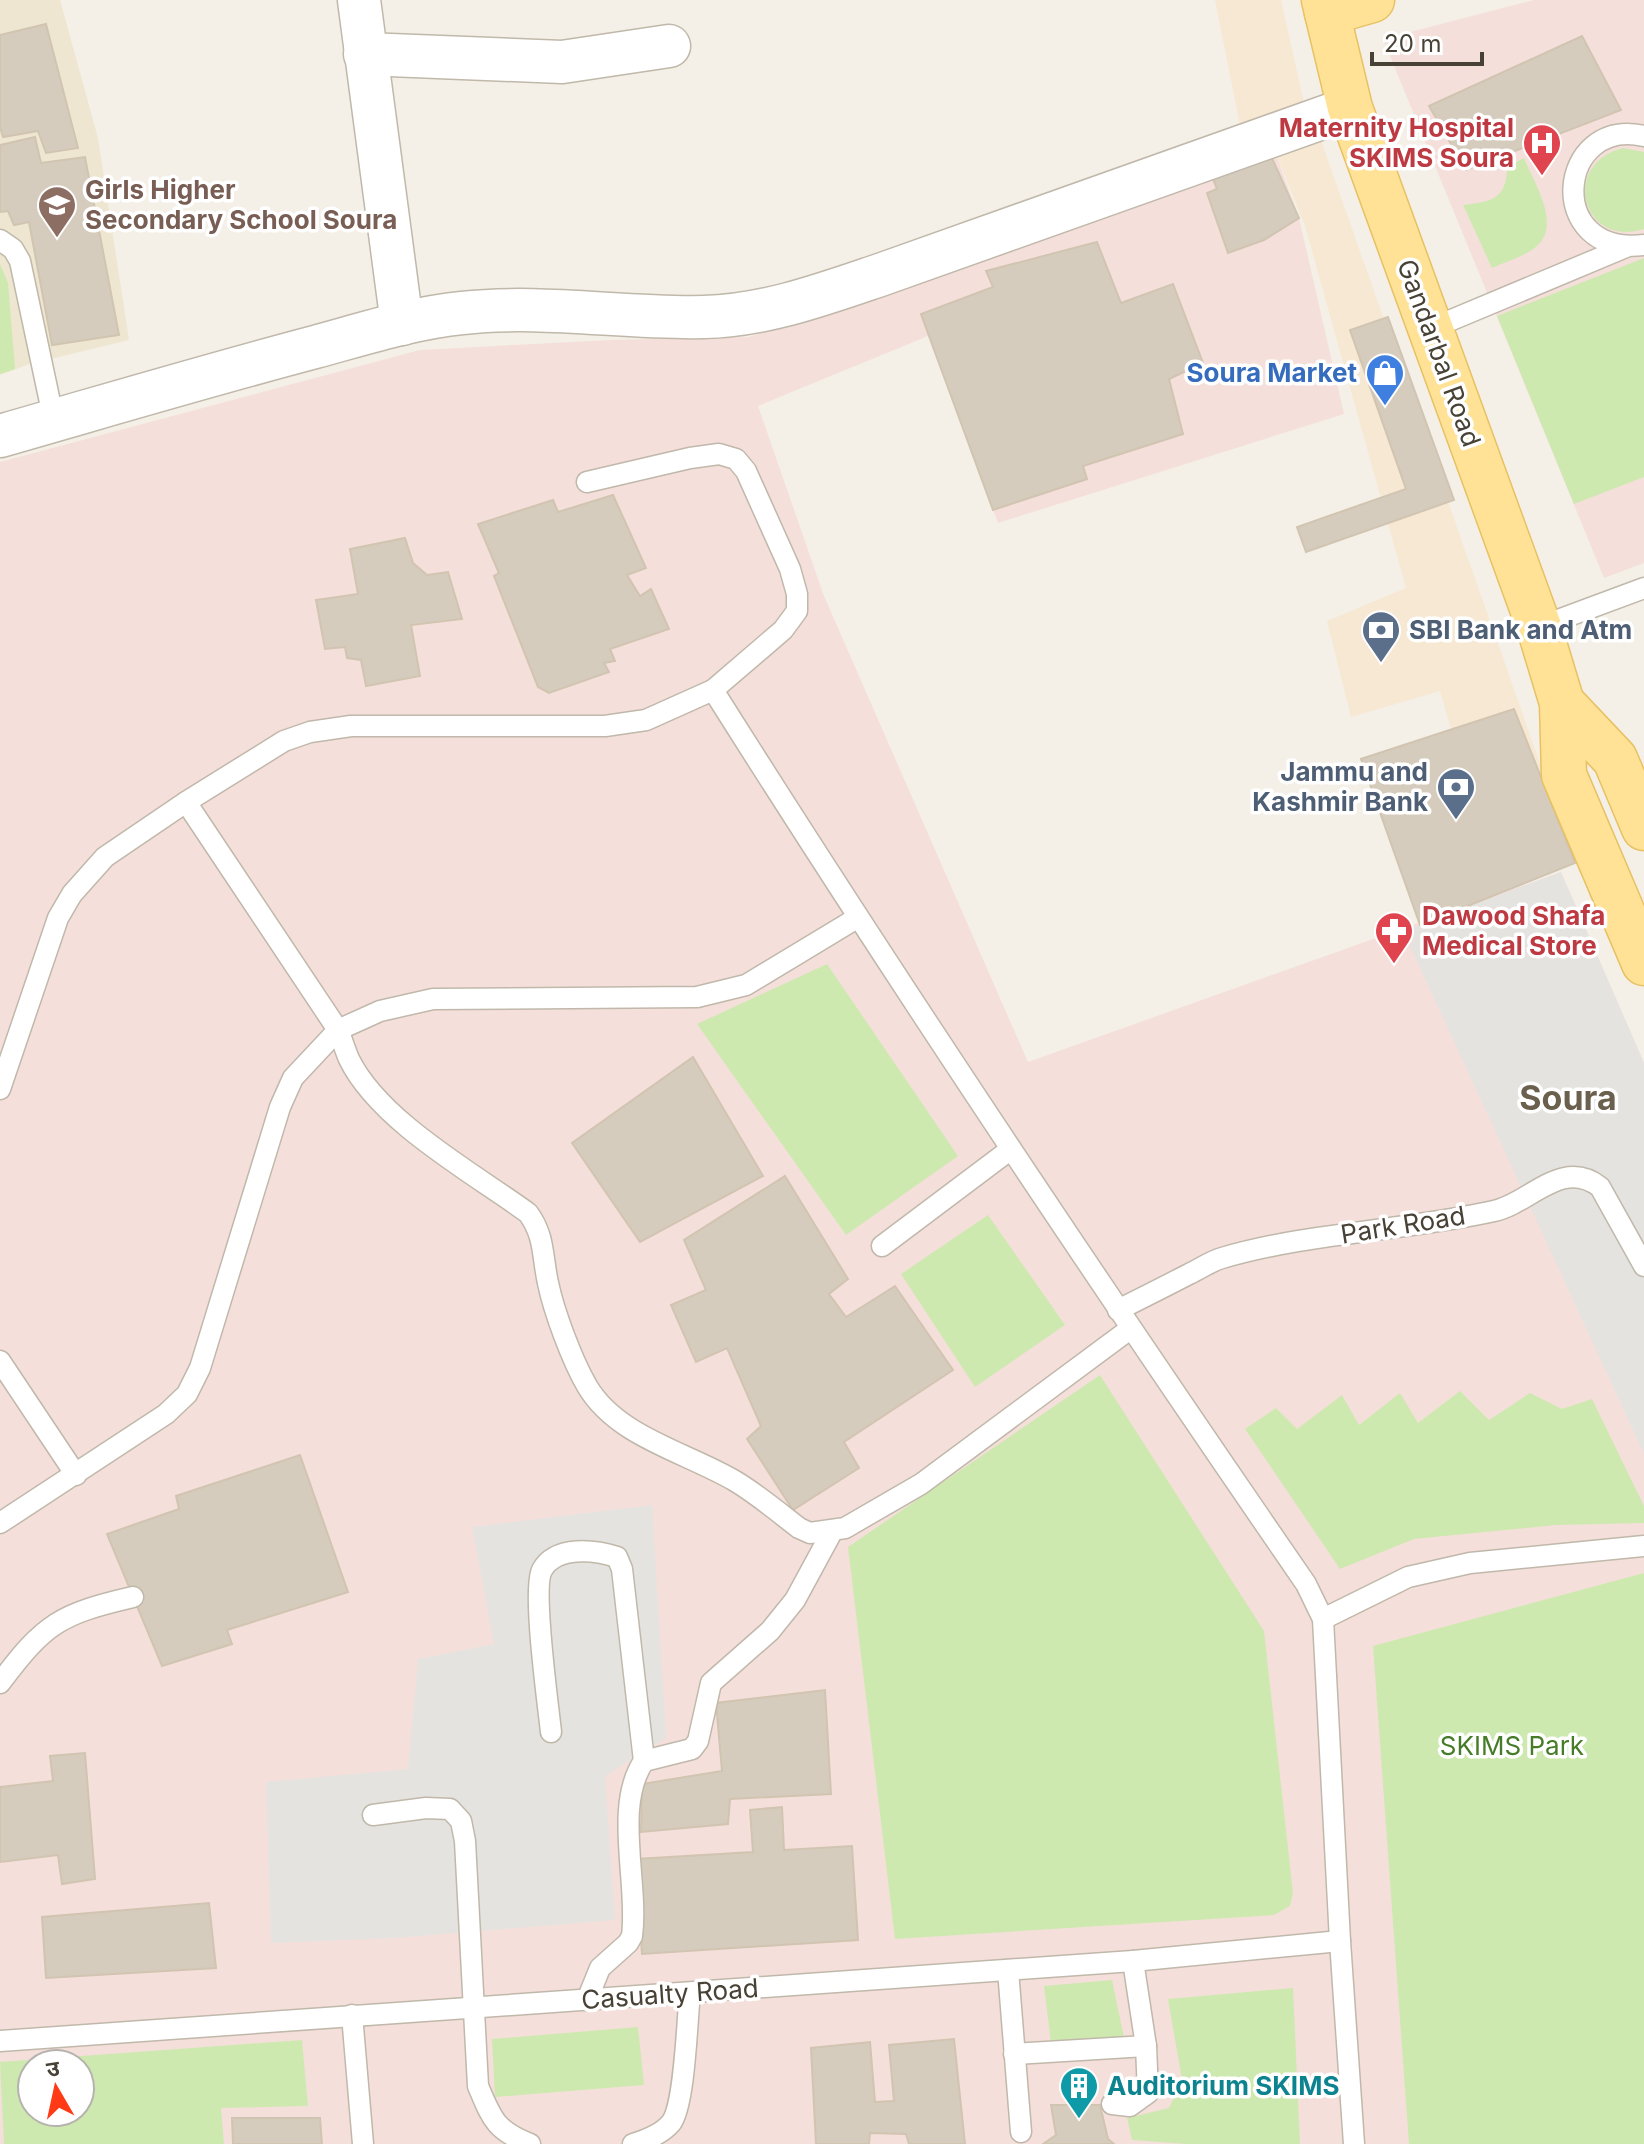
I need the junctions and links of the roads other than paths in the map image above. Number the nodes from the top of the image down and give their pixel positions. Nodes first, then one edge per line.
1 (359, 0) edge
2 (1372, 0) edge
3 (1326, 7) edge
4 (669, 46) dead end
5 (365, 54) junction
6 (1350, 108) junction
7 (1643, 133) edge
8 (0, 240) edge
9 (1635, 246) edge
10 (402, 324) junction
11 (1430, 329) junction
12 (54, 421) junction
13 (0, 436) edge
14 (587, 482) dead end
15 (1644, 588) edge
16 (1539, 627) junction
17 (713, 690) junction
18 (1562, 703) junction
19 (186, 802) junction
20 (1644, 828) edge
21 (857, 918) junction
22 (1644, 963) edge
23 (338, 1030) junction
24 (0, 1089) edge
25 (1011, 1149) junction
26 (882, 1246) dead end
27 (1644, 1266) edge
28 (1118, 1310) junction
29 (1130, 1329) junction
30 (0, 1361) edge
31 (76, 1475) junction
32 (1, 1522) edge
33 (833, 1530) junction
34 (1644, 1546) edge
35 (133, 1597) dead end
36 (1323, 1619) junction
37 (0, 1683) edge
38 (551, 1732) dead end
39 (644, 1761) junction
40 (373, 1815) dead end
41 (1340, 1941) junction
42 (1133, 1961) junction
43 (1008, 1970) junction
44 (690, 1993) junction
45 (587, 2000) junction
46 (473, 2008) junction
47 (352, 2015) junction
48 (0, 2041) edge
49 (1146, 2046) junction
50 (1014, 2054) junction
51 (1112, 2104) dead end
52 (1021, 2132) dead end
53 (363, 2144) edge
54 (530, 2144) edge
55 (633, 2144) edge
56 (1354, 2144) edge

1 - 5 street
2 - 3 main road
3 - 6 main road, Gandarbal Road
4 - 5 street
5 - 10 street
6 - 10 street
6 - 11 main road, Gandarbal Road
7 - 9 lane
8 - 12 lane
9 - 11 lane
10 - 12 street
11 - 16 main road, Gandarbal Road
12 - 13 street
14 - 17 lane
15 - 16 lane
16 - 18 main road, Gandarbal Road
17 - 19 lane
17 - 21 lane
18 - 20 main road, Gandarbal Road
18 - 22 main road, Gandarbal Road
19 - 23 lane
19 - 24 lane
21 - 23 lane
21 - 25 lane
23 - 31 lane
23 - 33 lane
25 - 26 lane
25 - 28 lane
27 - 28 lane, Park Road
28 - 29 lane
29 - 33 lane
29 - 36 lane
30 - 31 lane
31 - 32 lane
33 - 39 lane
34 - 36 lane
35 - 37 lane
36 - 41 lane
38 - 39 lane
39 - 45 lane
40 - 46 lane
41 - 42 lane, Casualty Road
41 - 56 lane
42 - 43 lane, Casualty Road
42 - 49 lane
43 - 44 lane, Casualty Road
43 - 50 lane
44 - 45 lane, Casualty Road
44 - 55 lane
45 - 46 lane, Casualty Road
46 - 47 lane, Casualty Road
46 - 54 lane
47 - 48 lane, Casualty Road
47 - 53 lane
49 - 50 lane
49 - 51 lane
50 - 52 lane

